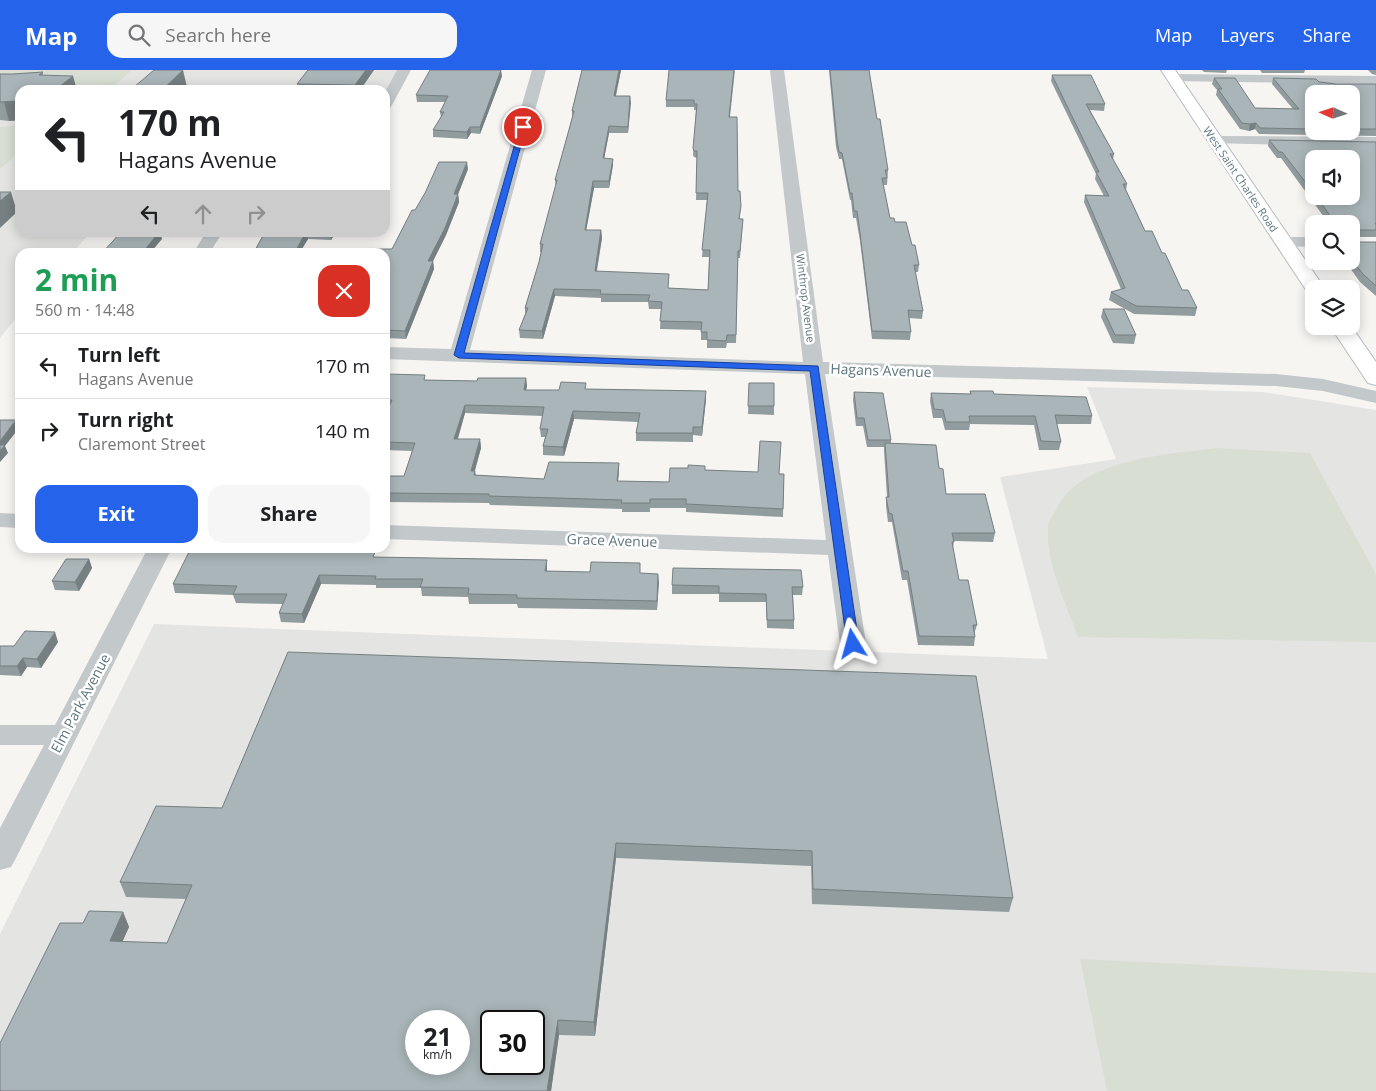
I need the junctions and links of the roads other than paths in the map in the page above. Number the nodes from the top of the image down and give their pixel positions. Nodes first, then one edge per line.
1 (404, 70) edge
2 (539, 70) edge
3 (777, 70) edge
4 (1170, 74) edge
5 (1346, 75) edge
6 (1376, 80) edge
7 (390, 96) edge
8 (1215, 140) junction
9 (1376, 142) edge
10 (212, 237) edge
11 (1284, 242) junction
12 (1305, 242) edge
13 (205, 248) edge
14 (1309, 280) edge
15 (1346, 335) edge
16 (390, 353) edge
17 (459, 355) junction
18 (814, 368) junction
19 (1376, 378) edge
20 (1376, 397) edge
21 (0, 520) edge
22 (15, 520) edge
23 (390, 532) edge
24 (840, 548) junction
25 (158, 553) edge
26 (853, 644) dead end
27 (0, 735) edge
28 (63, 735) junction
29 (0, 858) edge

1 - 7 street
2 - 17 street
3 - 18 street, Winthrop Avenue
4 - 5 street
4 - 8 main road, West Saint Charles Road
5 - 6 street
8 - 9 street
8 - 11 main road, West Saint Charles Road
10 - 13 street
11 - 12 street
11 - 14 main road, West Saint Charles Road
15 - 19 main road
16 - 17 street, Hagans Avenue
17 - 18 street, Hagans Avenue
18 - 20 street, Hagans Avenue
18 - 24 street, Winthrop Avenue
21 - 22 street
23 - 24 street, Grace Avenue
24 - 26 street, Winthrop Avenue
25 - 28 street, Elm Park Avenue
27 - 28 street
28 - 29 street, Elm Park Avenue

